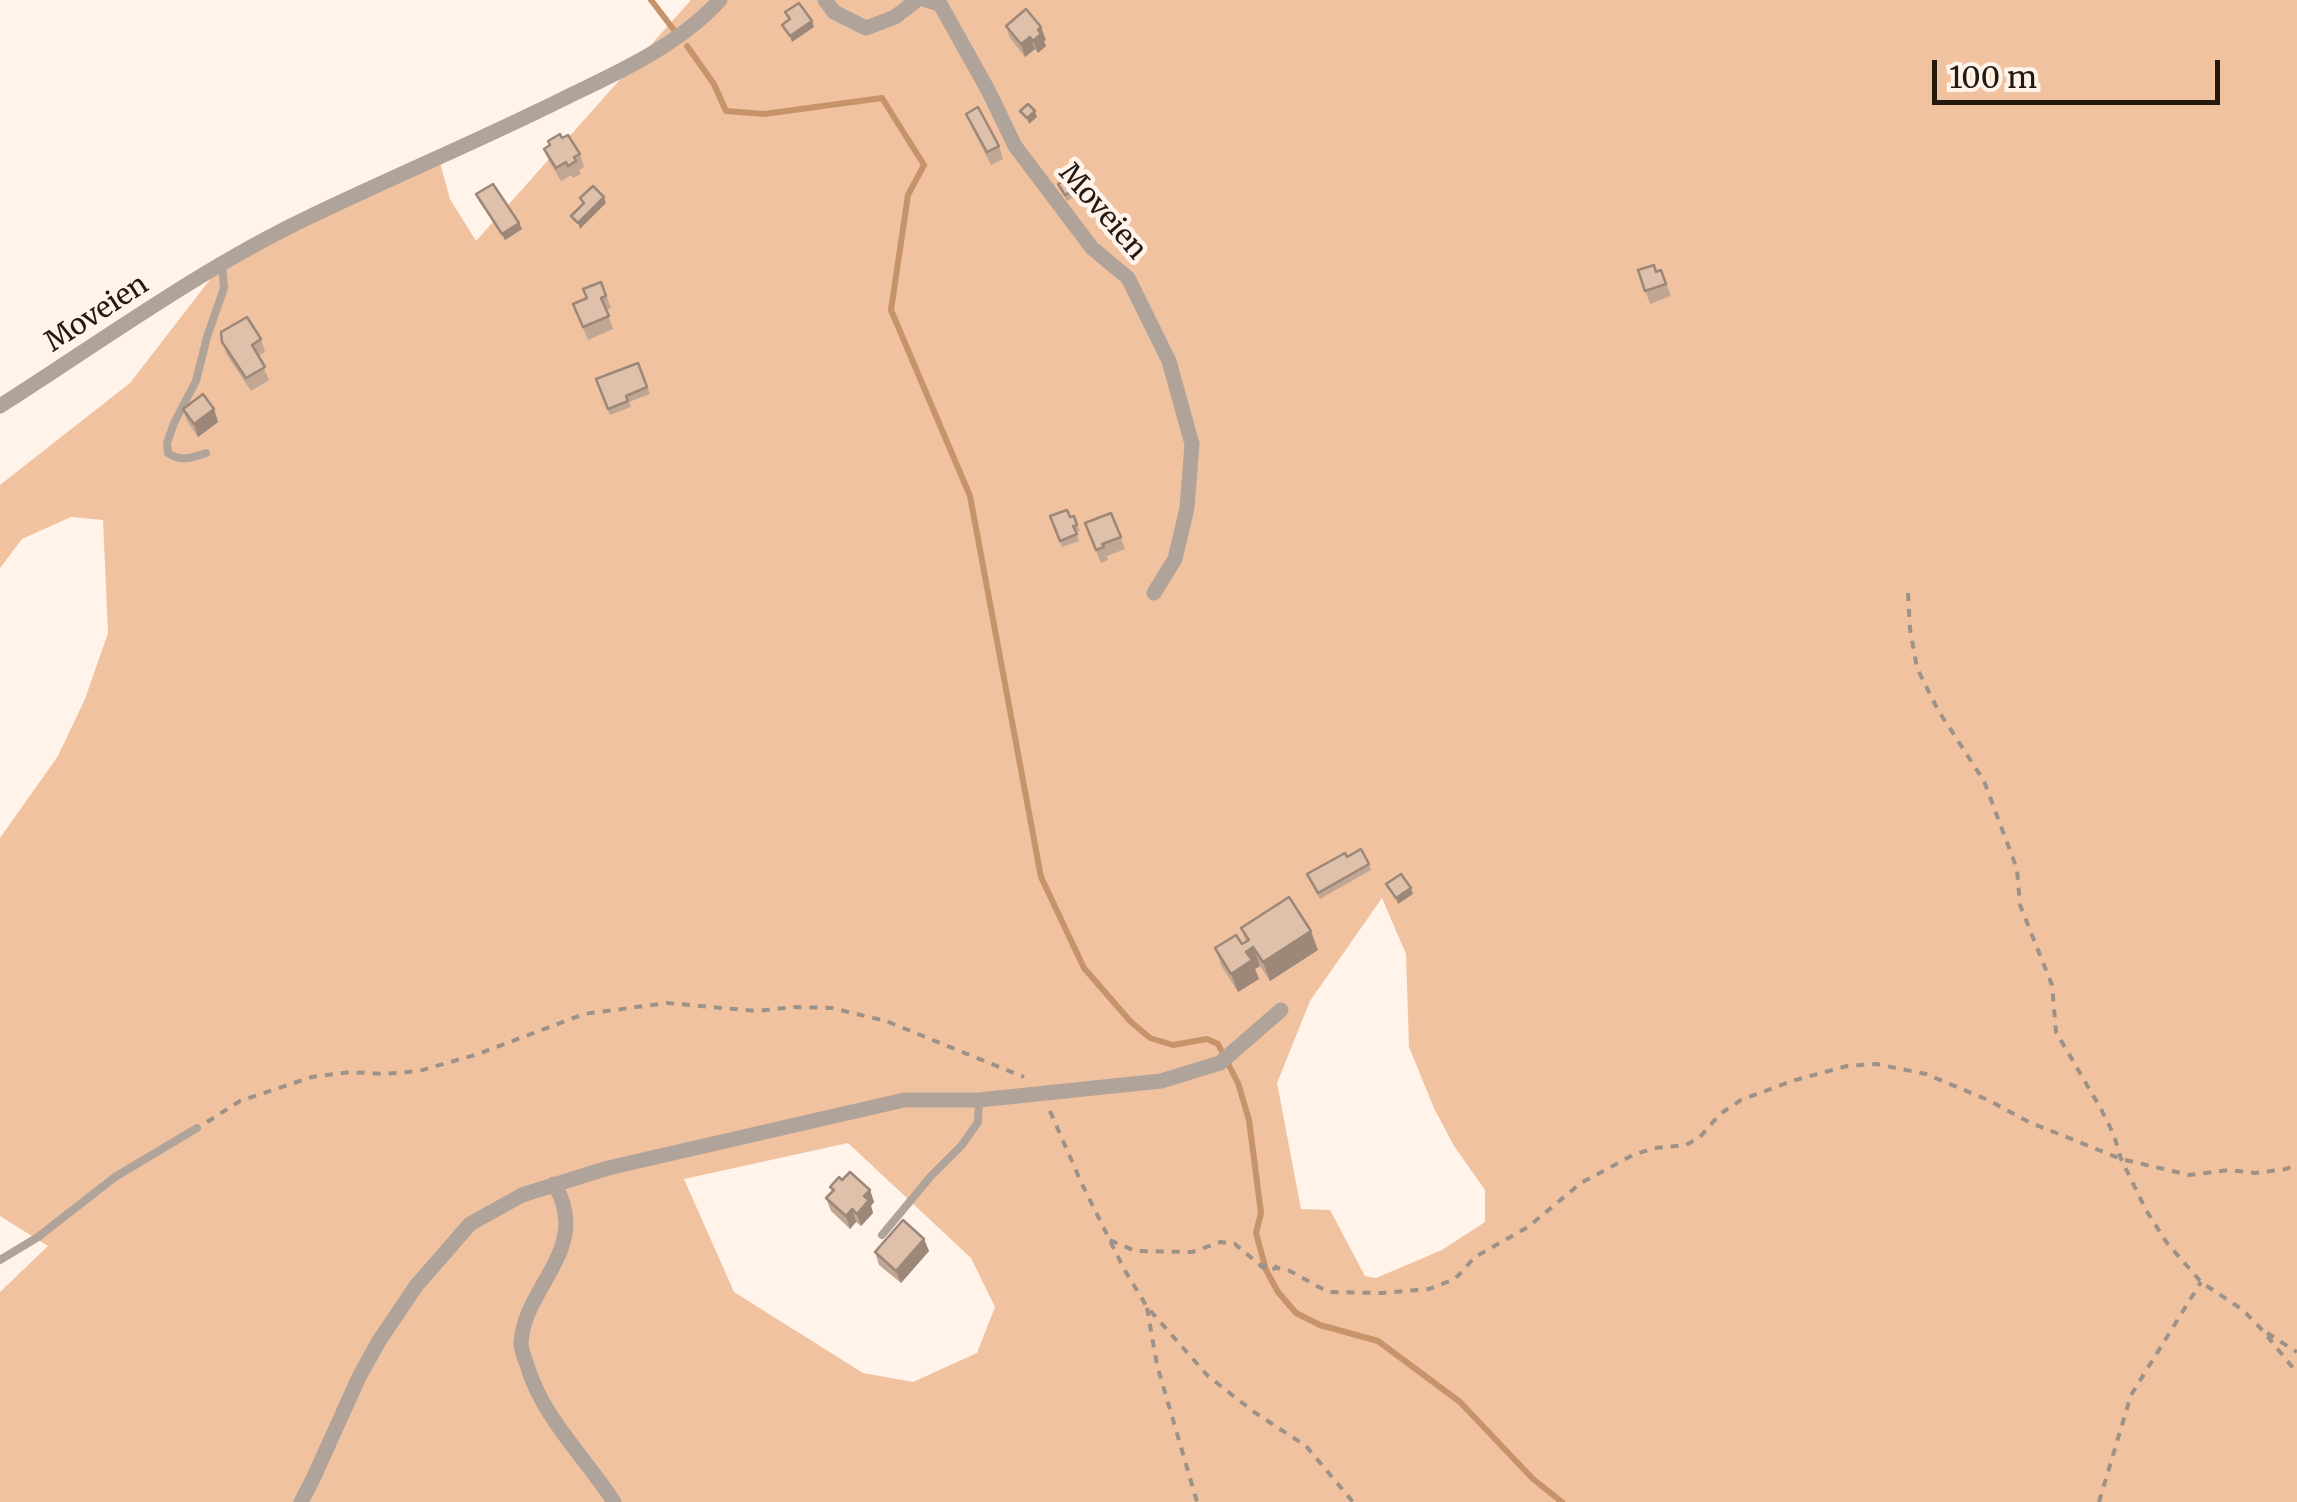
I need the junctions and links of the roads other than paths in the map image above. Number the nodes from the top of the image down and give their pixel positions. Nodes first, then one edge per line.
1 (720, 0) edge
2 (825, 0) edge
3 (917, 0) edge
4 (926, 0) edge
5 (222, 264) junction
6 (0, 406) edge
7 (206, 454) dead end
8 (1154, 593) dead end
9 (1281, 1010) dead end
10 (980, 1100) junction
11 (197, 1128) road end
12 (554, 1184) junction
13 (882, 1235) dead end
14 (0, 1260) edge
15 (301, 1502) edge
16 (614, 1502) edge

1 - 5 street, Moveien
2 - 3 street
4 - 8 street, Moveien
5 - 6 street, Moveien
5 - 7 lane
9 - 10 street
10 - 12 street
10 - 13 lane
11 - 14 lane
12 - 15 street
12 - 16 street

